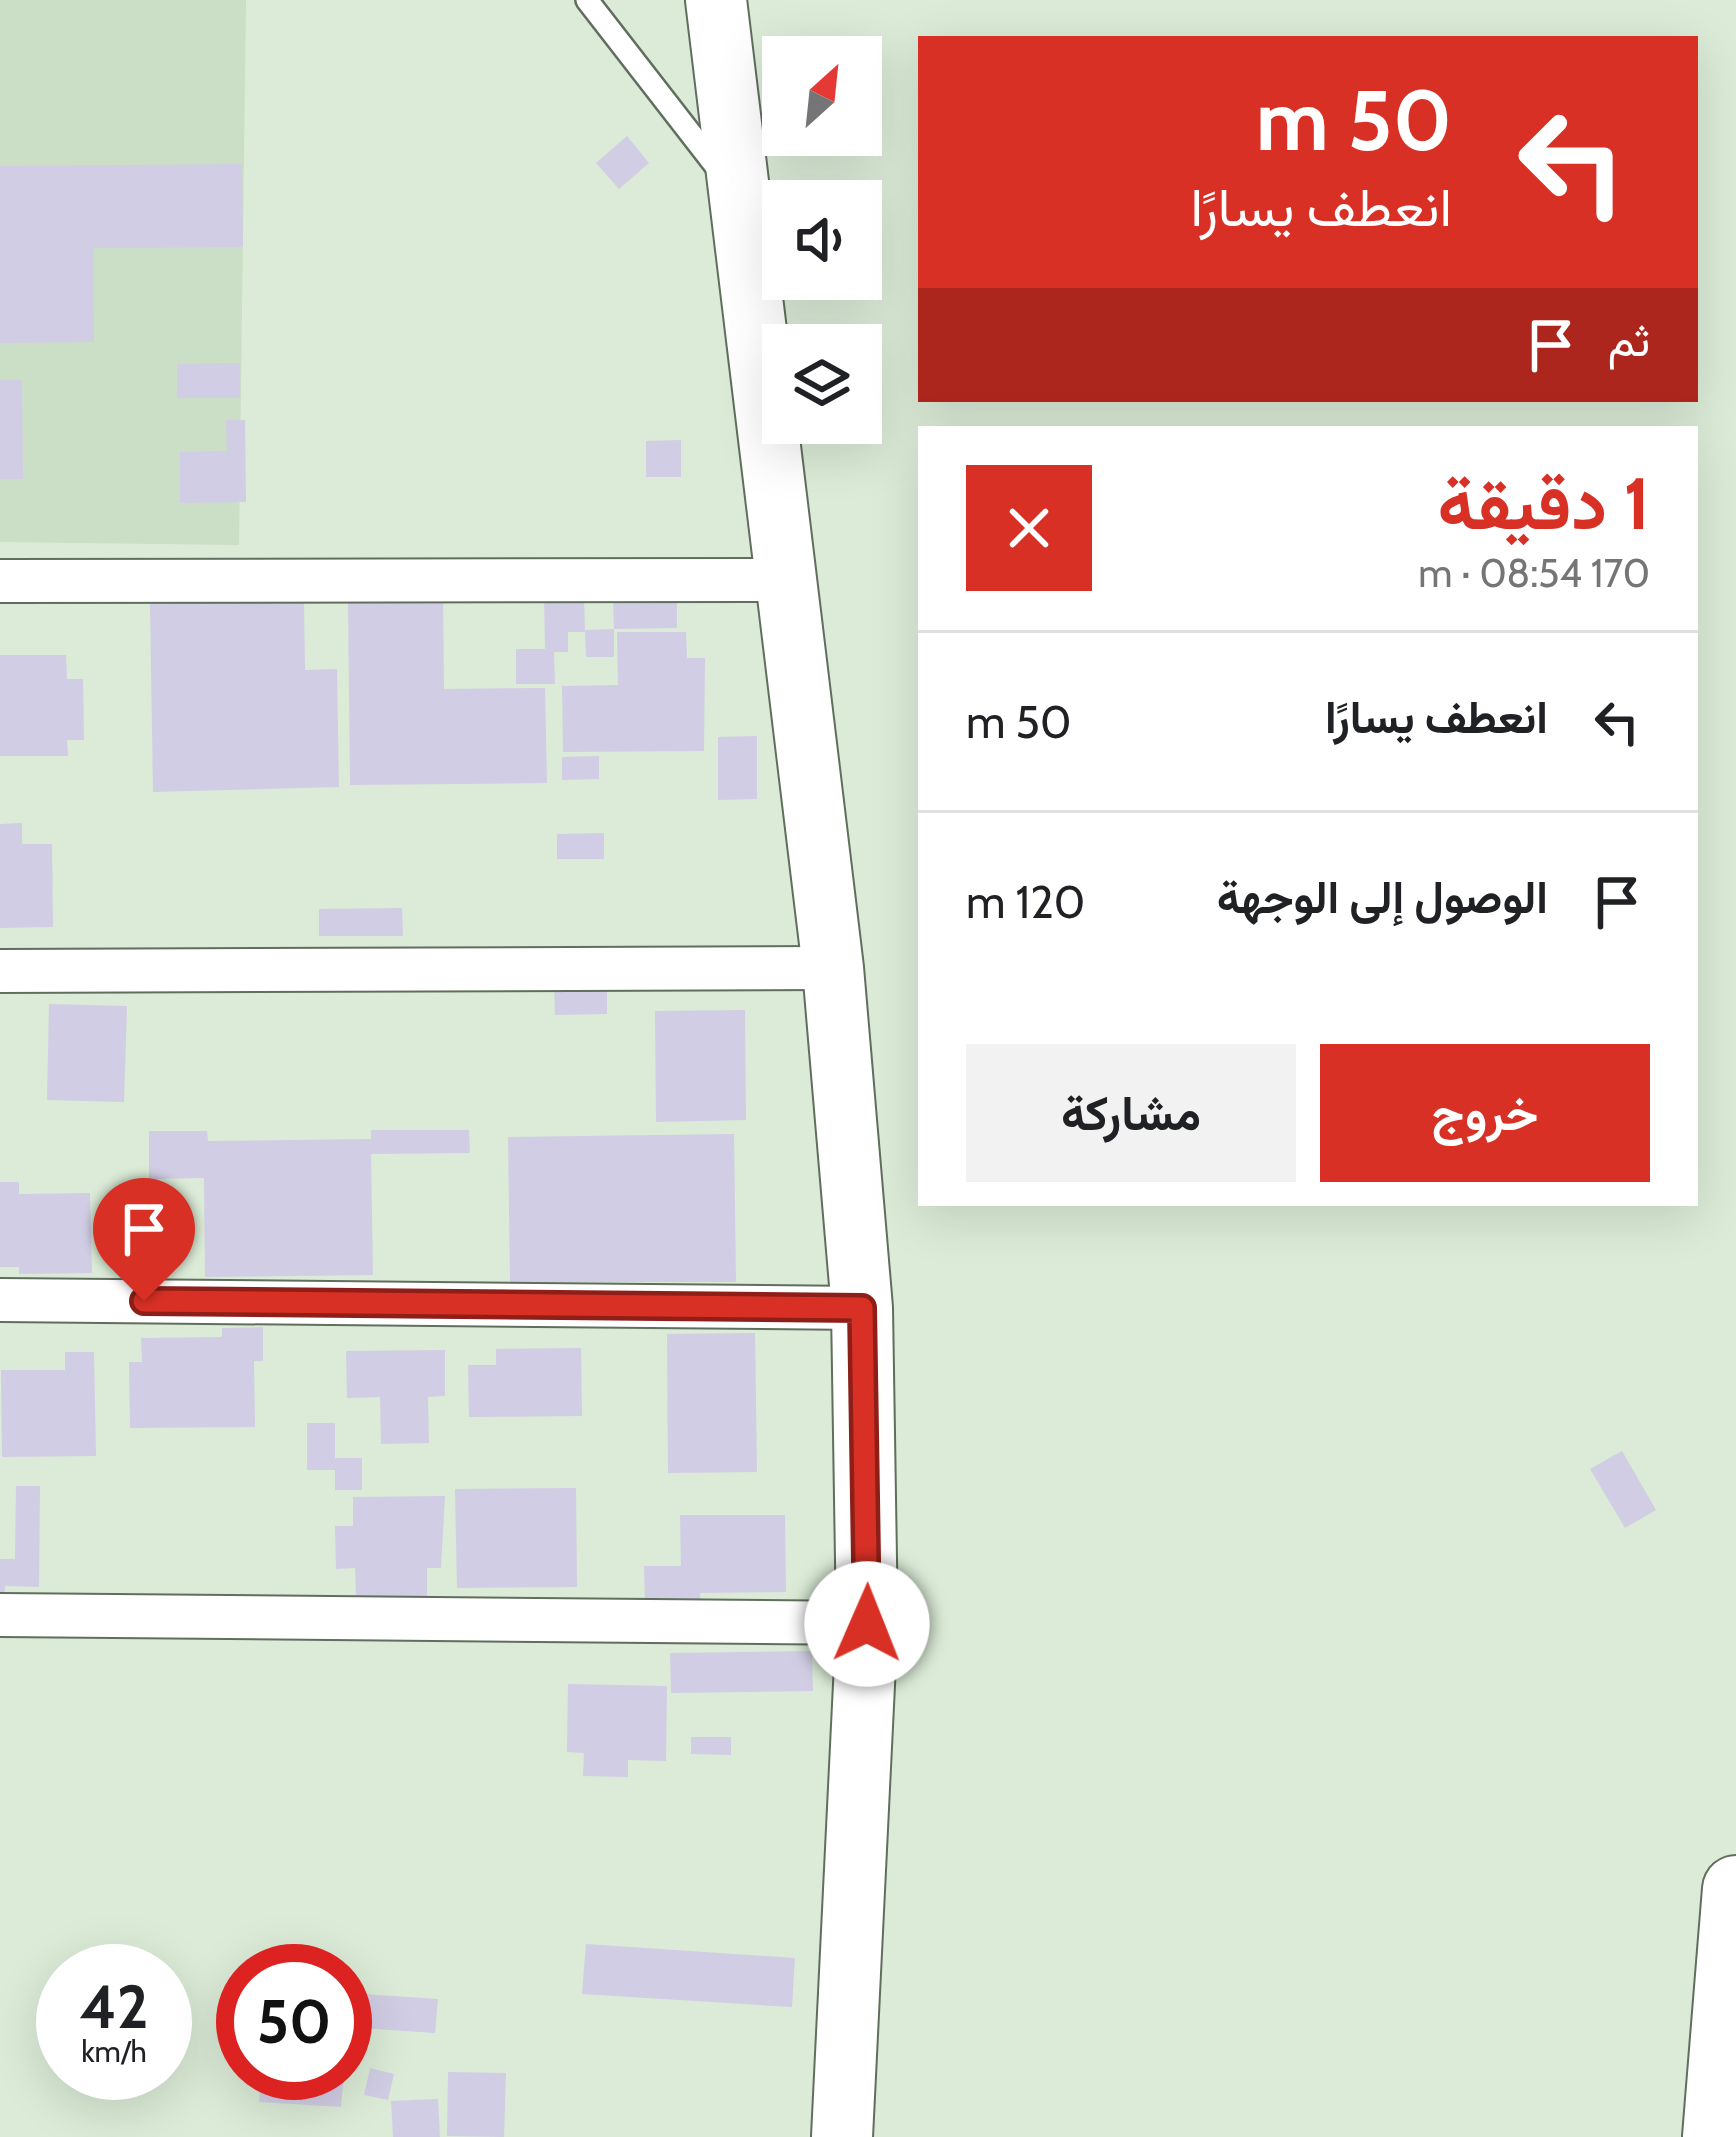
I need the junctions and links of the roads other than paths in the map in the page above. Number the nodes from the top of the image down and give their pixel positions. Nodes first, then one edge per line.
1 (586, 0) edge
2 (716, 0) edge
3 (741, 198) junction
4 (788, 580) junction
5 (0, 581) edge
6 (833, 968) junction
7 (0, 971) edge
8 (0, 1300) edge
9 (862, 1308) junction
10 (0, 1615) edge
11 (867, 1624) junction
12 (1736, 1889) edge
13 (842, 2137) edge
14 (1716, 2137) edge

1 - 3 lane
2 - 3 main road
3 - 4 main road
4 - 5 street
4 - 6 main road
6 - 7 street
6 - 9 main road
8 - 9 street
9 - 11 main road
10 - 11 street
11 - 13 main road
12 - 14 highway

